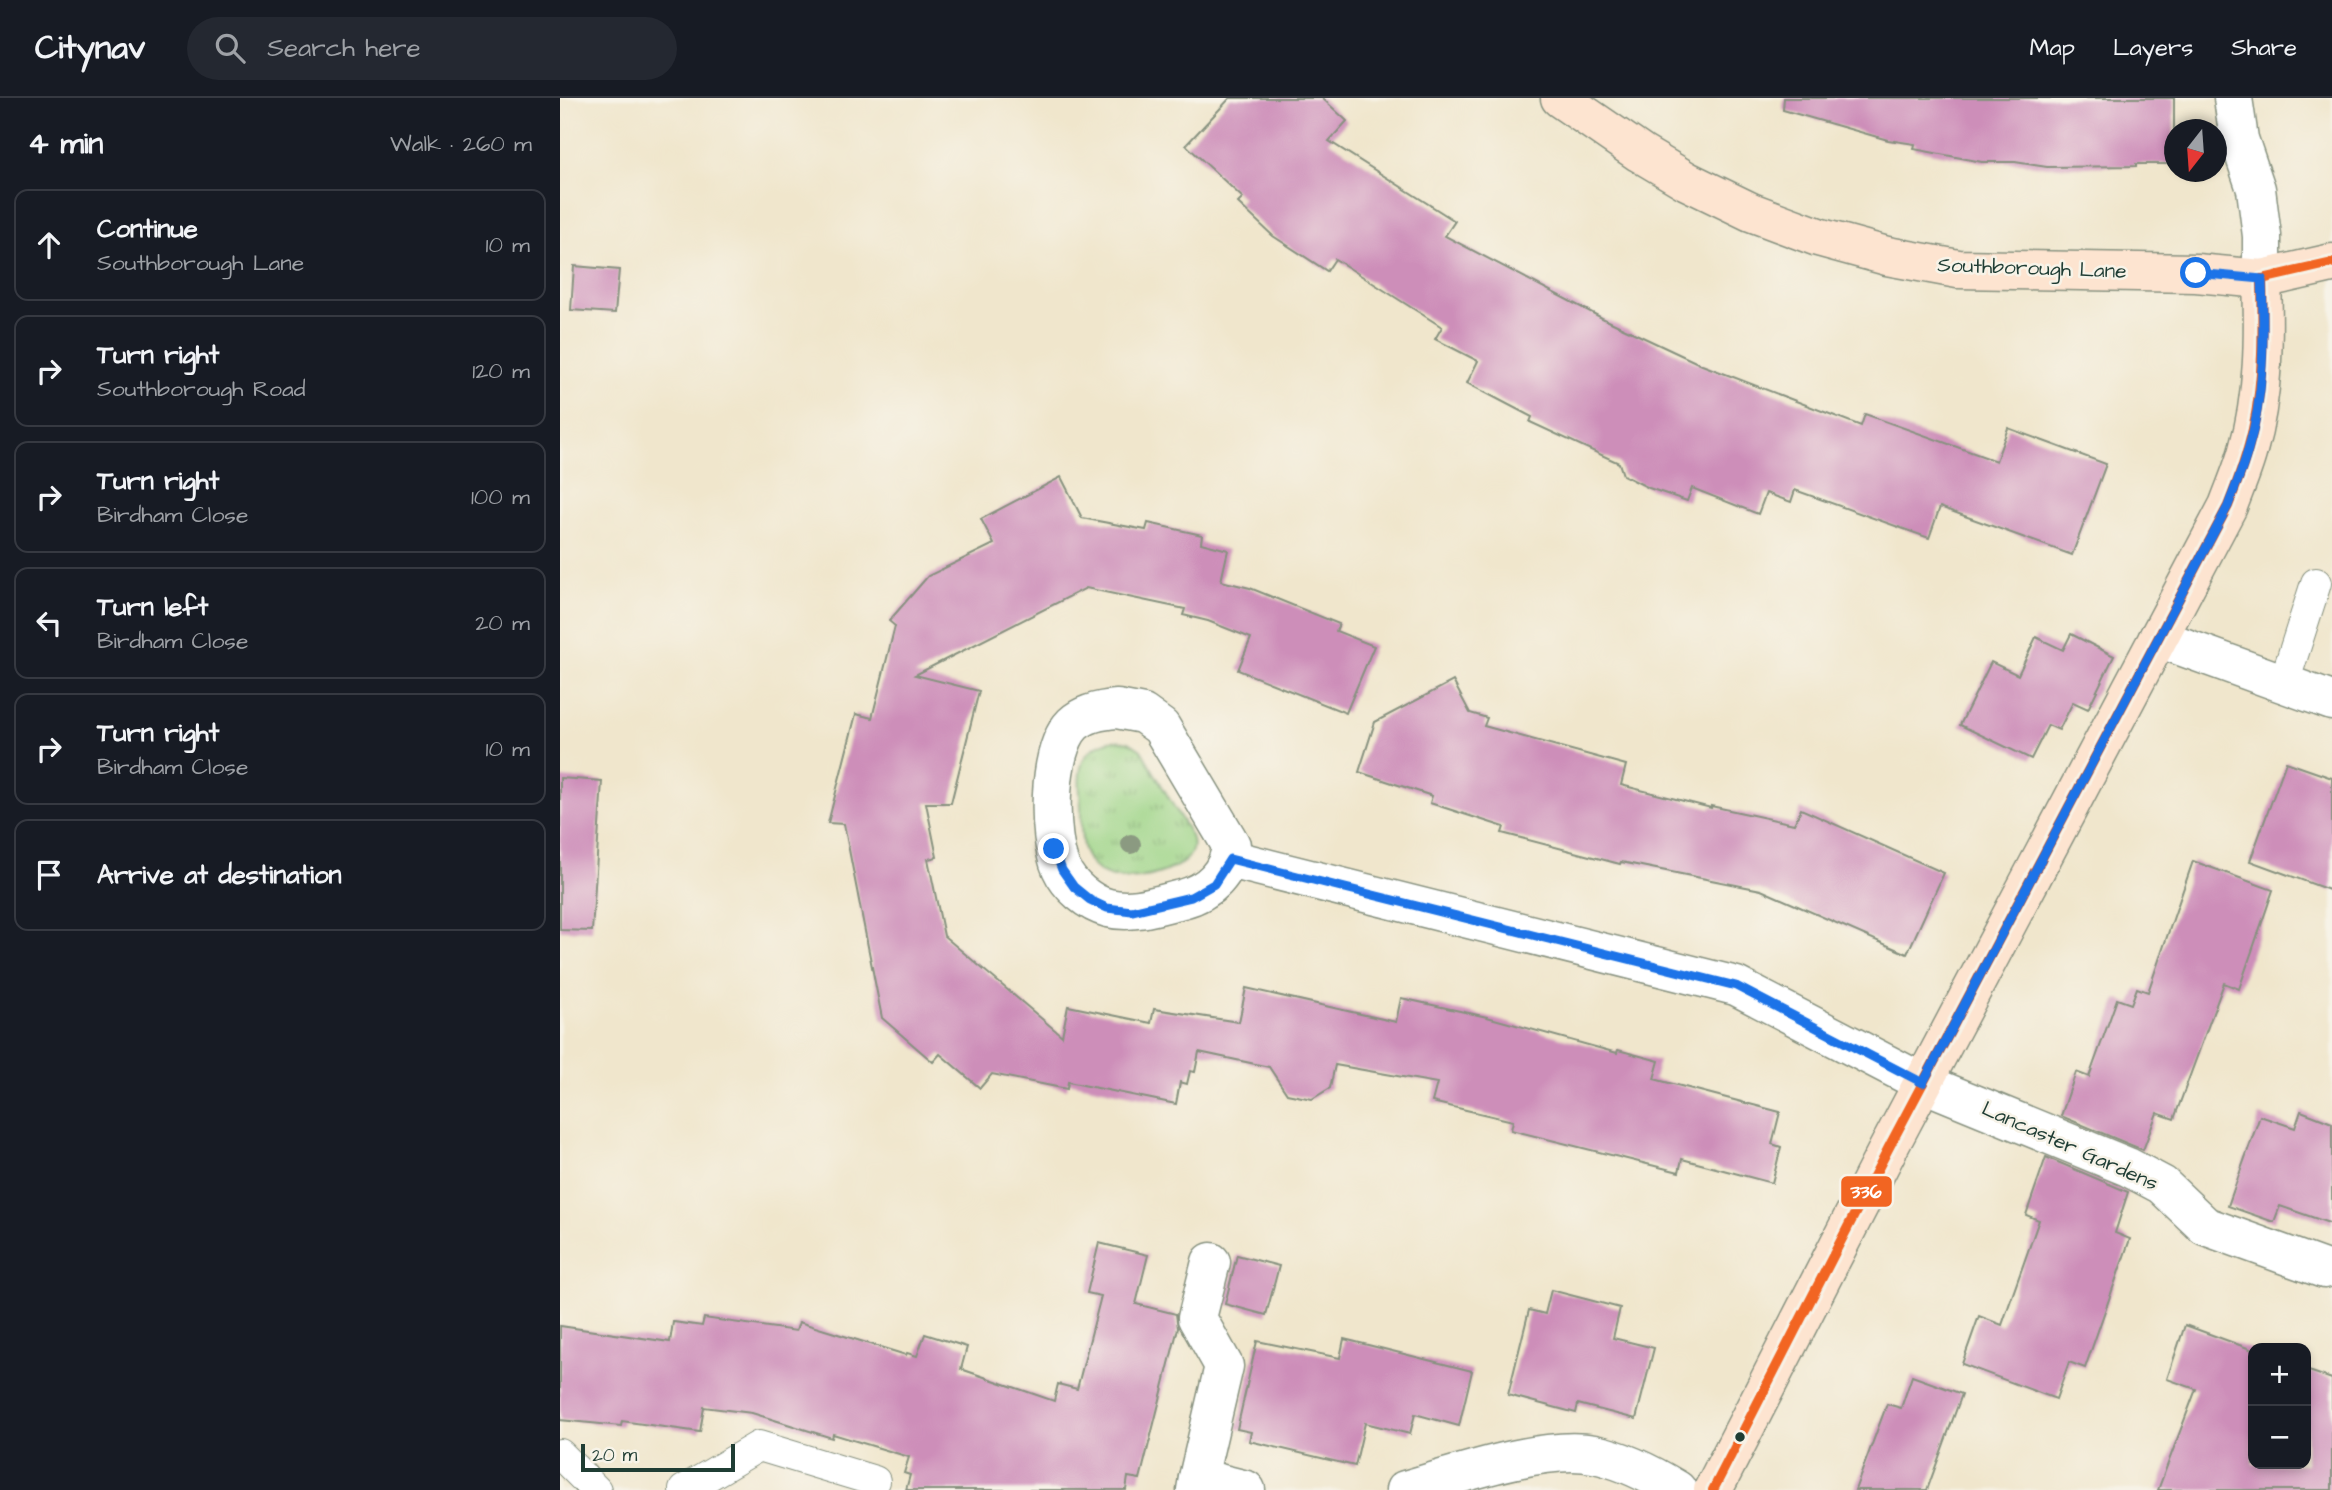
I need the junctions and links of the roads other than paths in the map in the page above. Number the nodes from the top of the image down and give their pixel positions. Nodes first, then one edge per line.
1 (1560, 98) edge
2 (2234, 98) edge
3 (2332, 263) edge
4 (2262, 279) junction
5 (2316, 583) dead end
6 (2158, 638) junction
7 (2284, 683) junction
8 (2332, 701) edge
9 (1230, 859) junction
10 (1923, 1083) junction
11 (1210, 1262) dead end
12 (2324, 1269) dead end
13 (560, 1454) edge
14 (875, 1481) dead end
15 (1197, 1484) edge
16 (596, 1490) edge
17 (684, 1490) edge
18 (1246, 1490) edge
19 (1405, 1490) edge
20 (1677, 1490) edge
21 (1713, 1490) edge

1 - 4 street, Southborough Lane
2 - 4 street
3 - 4 street, Southborough Lane
4 - 6 street
5 - 7 lane
6 - 7 street
6 - 10 street
7 - 8 street
9 - 9 street
9 - 10 street, Lancaster Gardens
10 - 12 street, Lancaster Gardens
10 - 21 street
11 - 15 street
13 - 16 lane
14 - 17 lane
15 - 18 street
19 - 20 street

